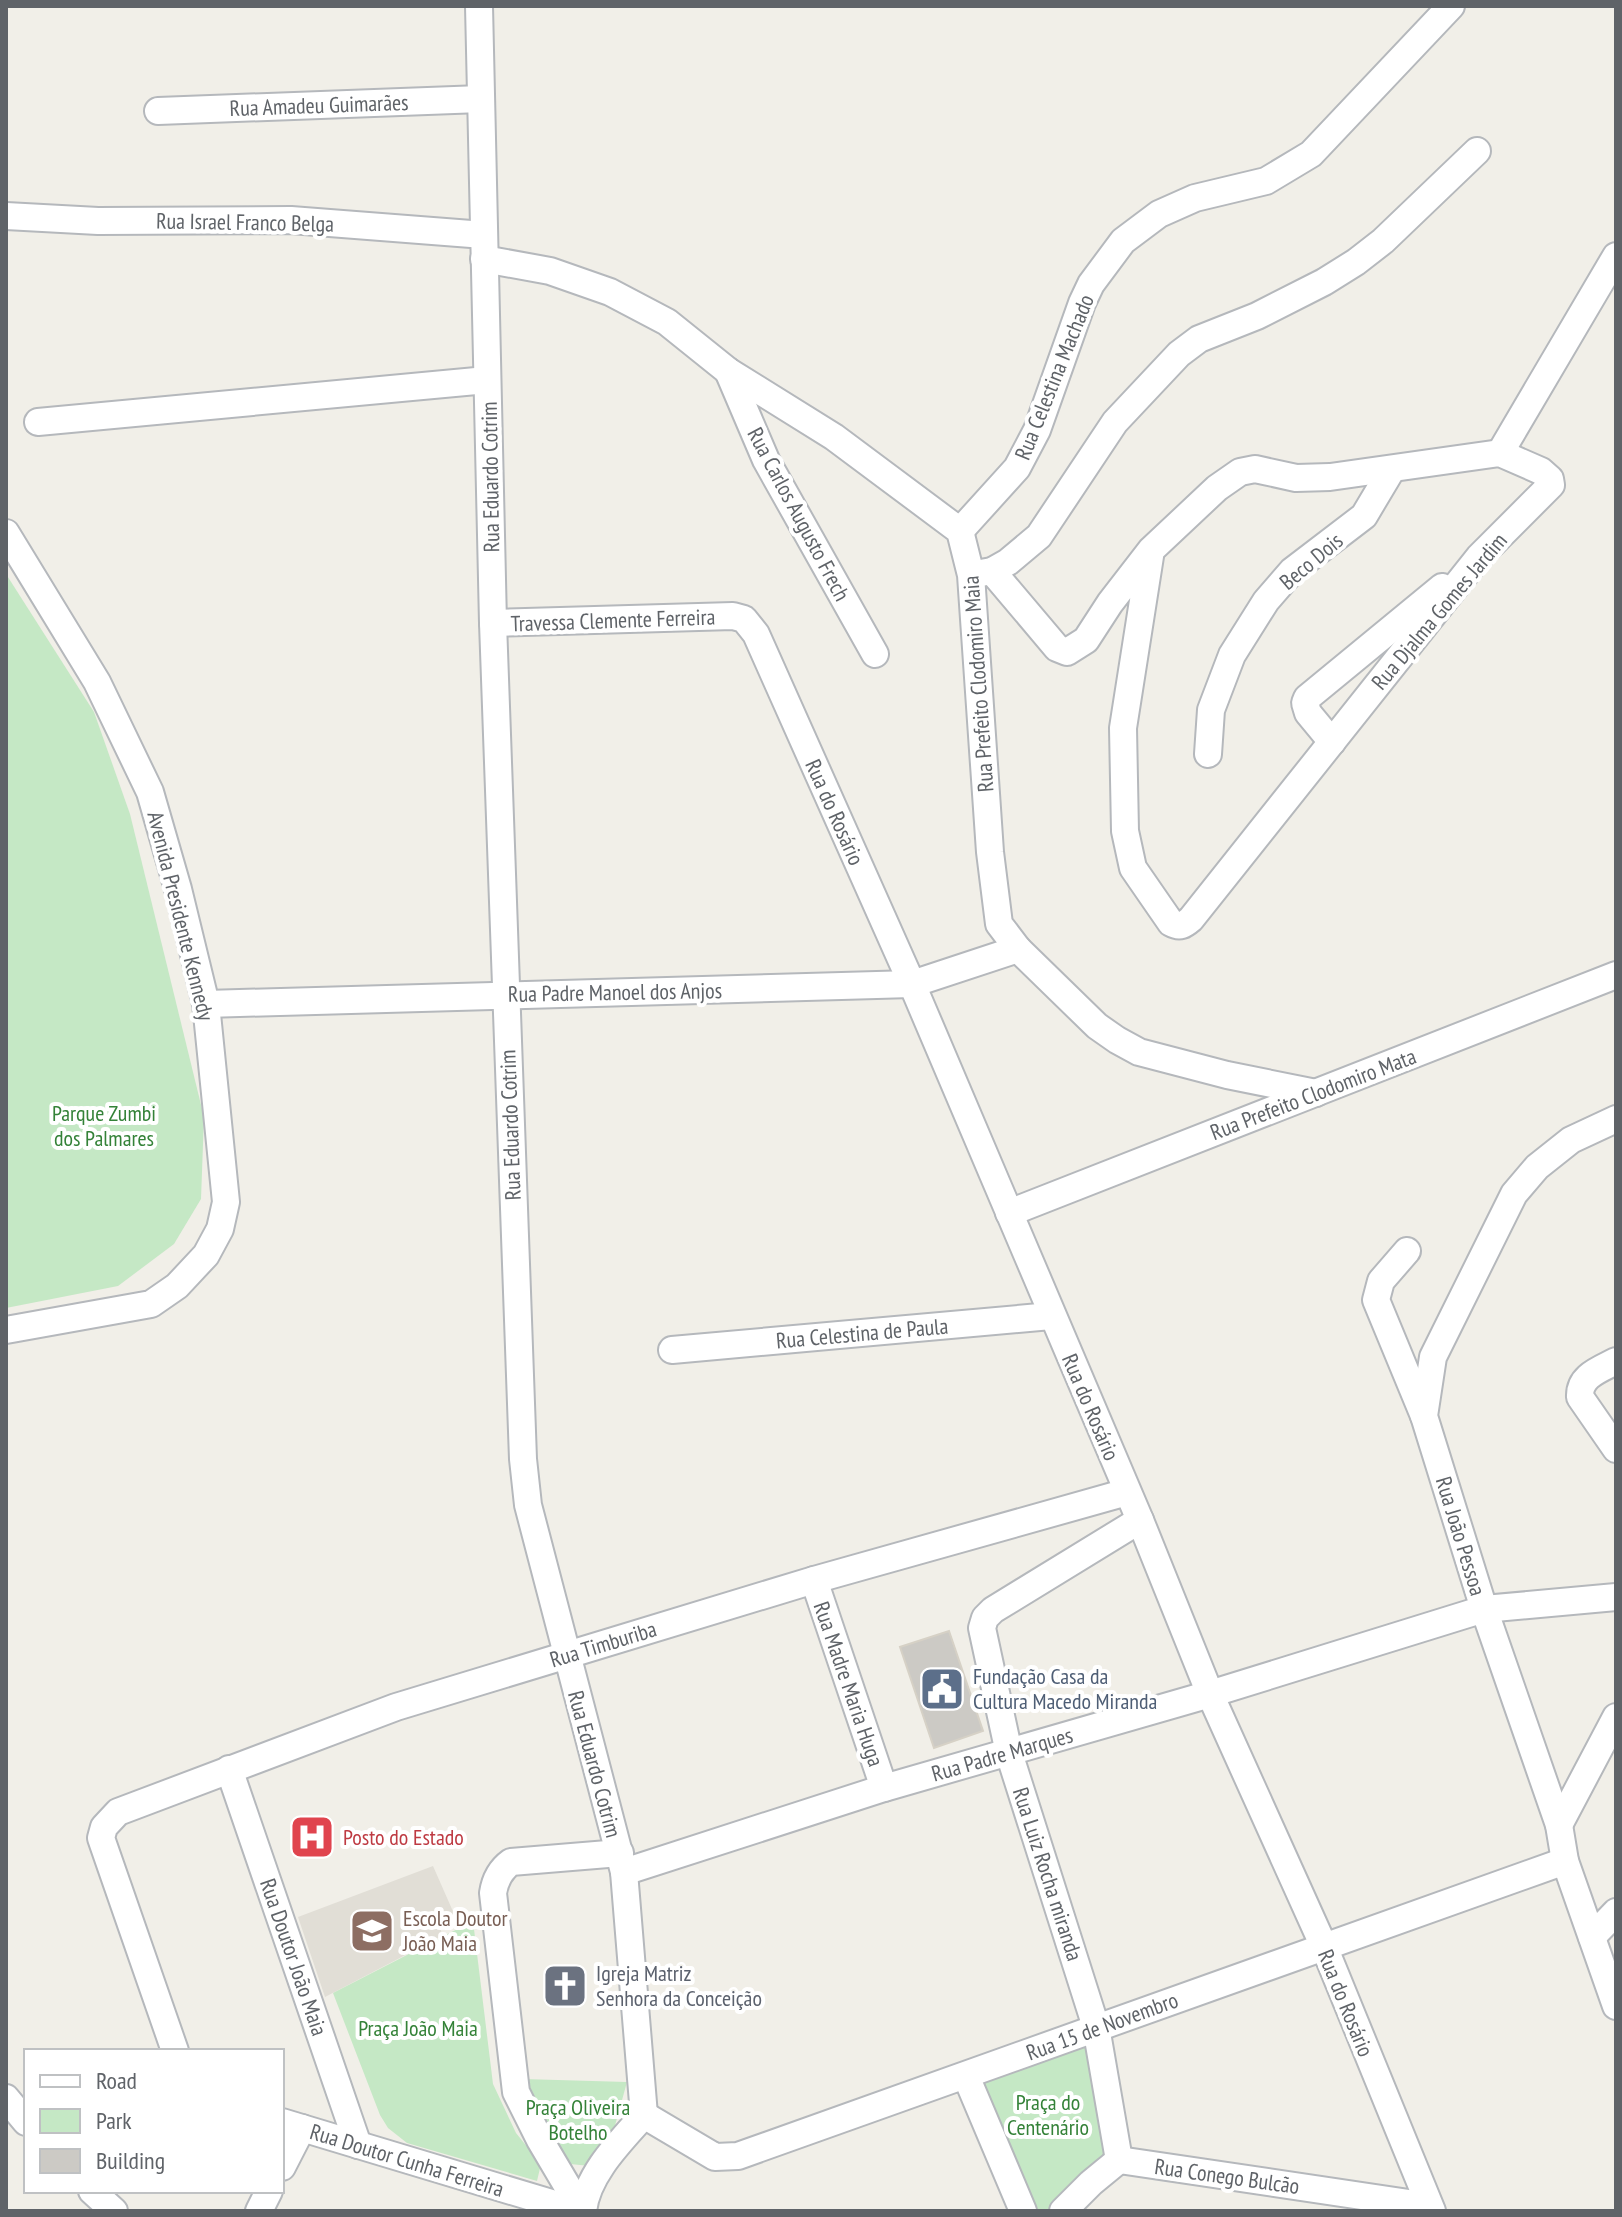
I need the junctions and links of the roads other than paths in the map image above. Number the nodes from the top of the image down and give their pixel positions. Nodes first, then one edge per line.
1 (479, 6) edge
2 (1451, 6) edge
3 (481, 99) junction
4 (158, 111) dead end
5 (1477, 151) dead end
6 (6, 216) edge
7 (484, 247) junction
8 (1616, 256) edge
9 (728, 371) junction
10 (487, 380) junction
11 (38, 422) dead end
12 (1500, 453) junction
13 (1392, 469) junction
14 (960, 531) junction
15 (6, 533) edge
16 (1151, 550) junction
17 (1479, 557) junction
18 (982, 573) junction
19 (733, 616) joint
20 (493, 623) junction
21 (875, 654) dead end
22 (1332, 742) junction
23 (1208, 754) dead end
24 (1018, 949) junction
25 (1616, 975) edge
26 (912, 984) junction
27 (505, 995) junction
28 (206, 1004) junction
29 (1316, 1093) junction
30 (1616, 1119) edge
31 (1009, 1213) junction
32 (1407, 1251) dead end
33 (1051, 1316) junction
34 (6, 1330) edge
35 (672, 1350) dead end
36 (1616, 1361) edge
37 (1424, 1416) junction
38 (1616, 1449) edge
39 (1127, 1492) junction
40 (1140, 1520) junction
41 (814, 1580) junction
42 (1616, 1597) edge
43 (1484, 1609) junction
44 (566, 1656) junction
45 (1210, 1694) junction
46 (1616, 1717) edge
47 (1009, 1753) junction
48 (229, 1769) junction
49 (884, 1788) junction
50 (1559, 1825) junction
51 (1565, 1861) junction
52 (622, 1862) junction
53 (1616, 1912) edge
54 (1592, 1937) junction
55 (1325, 1949) junction
56 (1616, 2006) edge
57 (1096, 2027) junction
58 (174, 2049) edge
59 (966, 2076) junction
60 (6, 2098) edge
61 (644, 2115) junction
62 (24, 2120) edge
63 (292, 2125) edge
64 (358, 2145) junction
65 (284, 2159) edge
66 (1119, 2160) junction
67 (94, 2193) edge
68 (268, 2193) edge
69 (1430, 2208) edge
70 (114, 2211) edge
71 (259, 2211) edge
72 (581, 2211) edge
73 (1023, 2211) edge
74 (1063, 2211) edge

1 - 3 street, Rua Eduardo Cotrim
2 - 14 street, Rua Celestina Machado
3 - 4 street, Rua Amadeu Guimarães
3 - 7 street, Rua Eduardo Cotrim
5 - 18 street
6 - 7 street, Rua Israel Franco Belga
7 - 9 street
7 - 10 street, Rua Eduardo Cotrim
8 - 12 street
9 - 14 street
9 - 21 street, Rua Carlos Augusto Frech
10 - 11 street
10 - 20 street, Rua Eduardo Cotrim
12 - 13 street
12 - 17 street, Rua Djalma Gomes Jardim
13 - 16 street
13 - 23 street, Beco Dois
14 - 18 street, Rua Prefeito Clodomiro Maia
15 - 28 street, Avenida Presidente Kennedy
16 - 18 street
16 - 22 street, Rua Djalma Gomes Jardim
17 - 22 street, Rua Djalma Gomes Jardim
17 - 22 street
18 - 24 street, Rua Prefeito Clodomiro Maia
19 - 20 street, Travessa Clemente Ferreira
19 - 26 street, Rua do Rosário
20 - 27 street, Rua Eduardo Cotrim
24 - 26 street, Rua Padre Manoel dos Anjos
24 - 29 street, Rua Prefeito Clodomiro Maia
25 - 29 street, Rua Prefeito Clodomiro Mata
26 - 27 street, Rua Padre Manoel dos Anjos
26 - 31 street, Rua do Rosário
27 - 28 street, Rua Padre Manoel dos Anjos
27 - 44 street, Rua Eduardo Cotrim
28 - 34 street, Avenida Presidente Kennedy
29 - 31 street, Rua Prefeito Clodomiro Mata
30 - 37 street, Rua João Pessoa
31 - 33 street, Rua do Rosário
32 - 37 street
33 - 35 street, Rua Celestina de Paula
33 - 39 street, Rua do Rosário
36 - 38 street
37 - 43 street, Rua João Pessoa
39 - 40 street, Rua do Rosário
39 - 41 street, Rua Timburiba
40 - 45 street, Rua do Rosário
40 - 47 street, Rua Luiz Rocha miranda
41 - 44 street, Rua Timburiba
41 - 49 street, Rua Madre Maria Huga
42 - 43 street, Rua Padre Marques
43 - 45 street, Rua Padre Marques
43 - 50 street, Rua João Pessoa
44 - 48 street, Rua Timburiba
44 - 52 street, Rua Eduardo Cotrim
45 - 47 street, Rua Padre Marques
45 - 55 street, Rua do Rosário
46 - 50 street
47 - 49 street, Rua Padre Marques
47 - 57 street, Rua Luiz Rocha miranda
48 - 58 street, Rua Timburiba
48 - 64 street, Rua Doutor João Maia
49 - 52 street, Rua Padre Marques
50 - 51 street, Rua João Pessoa
51 - 54 street, Rua João Pessoa
51 - 55 street, Rua 15 de Novembro
52 - 61 street, Rua Eduardo Cotrim
52 - 72 street, Rua Padre Marques
53 - 54 street
54 - 56 street, Rua João Pessoa
55 - 57 street, Rua 15 de Novembro
55 - 69 street, Rua do Rosário
57 - 59 street, Rua 15 de Novembro
57 - 66 street
59 - 61 street, Rua 15 de Novembro
59 - 73 street
60 - 62 street
61 - 72 street
63 - 64 street, Rua Doutor Cunha Ferreira
63 - 65 street
64 - 72 street, Rua Doutor Cunha Ferreira
66 - 69 street, Rua Conego Bulcão
66 - 74 street
67 - 70 street
68 - 71 street

